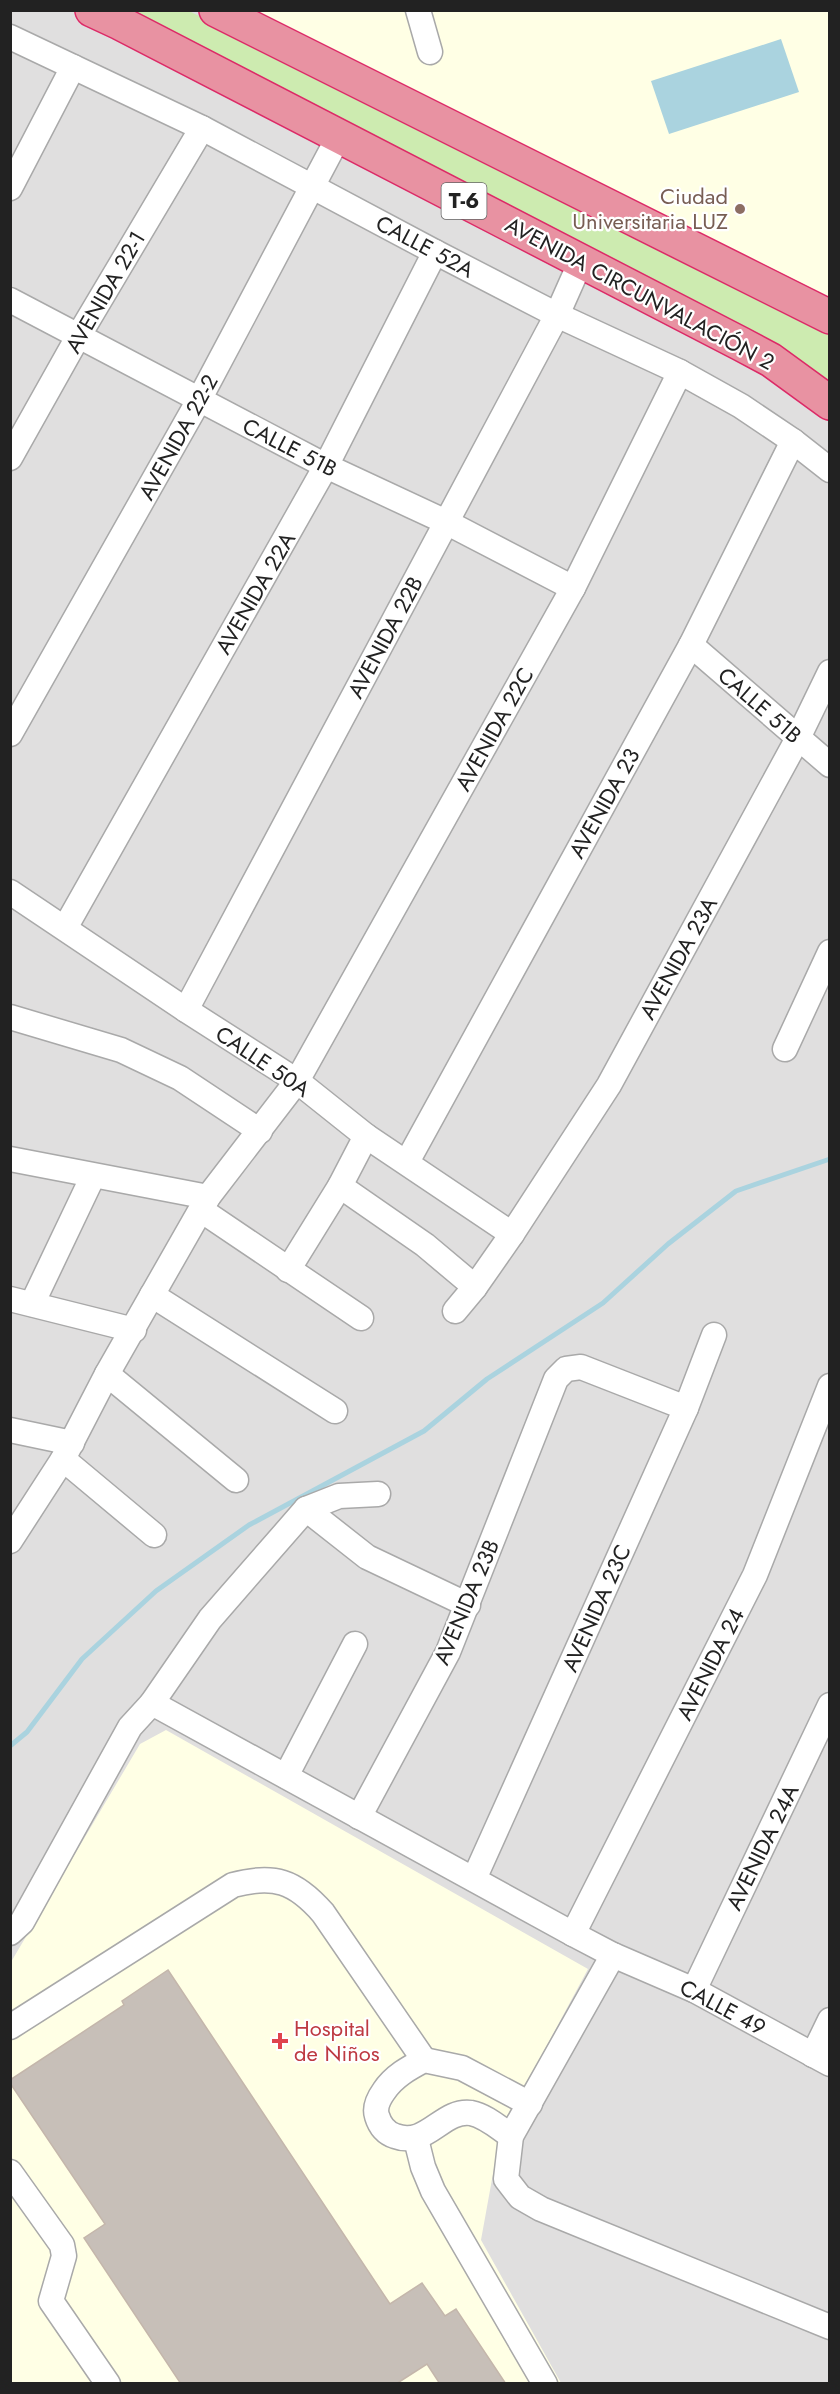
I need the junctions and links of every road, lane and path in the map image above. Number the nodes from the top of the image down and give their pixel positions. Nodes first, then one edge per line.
1 (92, 10) edge
2 (216, 10) edge
3 (418, 10) edge
4 (10, 38) edge
5 (430, 52) dead end
6 (73, 67) junction
7 (202, 128) junction
8 (339, 136) junction
9 (313, 187) junction
10 (10, 188) edge
11 (435, 252) junction
12 (581, 261) junction
13 (10, 300) edge
14 (557, 315) junction
15 (830, 317) edge
16 (79, 335) junction
17 (680, 372) junction
18 (199, 400) junction
19 (830, 403) edge
20 (794, 441) junction
21 (10, 458) edge
22 (326, 466) junction
23 (830, 470) edge
24 (446, 522) junction
25 (573, 588) junction
26 (691, 645) junction
27 (830, 672) edge
28 (10, 734) edge
29 (798, 738) junction
30 (830, 765) edge
31 (10, 892) edge
32 (65, 928) junction
33 (830, 952) edge
34 (186, 1010) junction
35 (10, 1017) edge
36 (785, 1048) dead end
37 (297, 1080) junction
38 (260, 1131) junction
39 (366, 1136) junction
40 (10, 1159) edge
41 (407, 1162) junction
42 (93, 1176) junction
43 (340, 1186) junction
44 (205, 1203) junction
45 (512, 1234) junction
46 (288, 1270) junction
47 (475, 1287) junction
48 (152, 1295) junction
49 (21, 1302) edge
50 (455, 1311) dead end
51 (361, 1318) dead end
52 (134, 1330) junction
53 (714, 1335) dead end
54 (107, 1374) junction
55 (830, 1386) edge
56 (686, 1408) junction
57 (335, 1411) dead end
58 (10, 1430) edge
59 (68, 1451) junction
60 (236, 1480) dead end
61 (378, 1494) dead end
62 (306, 1509) junction
63 (154, 1535) dead end
64 (10, 1541) edge
65 (468, 1605) junction
66 (355, 1644) dead end
67 (152, 1703) junction
68 (830, 1705) edge
69 (286, 1776) junction
70 (359, 1817) junction
71 (474, 1879) junction
72 (10, 1934) edge
73 (573, 1934) junction
74 (613, 1955) junction
75 (694, 1990) junction
76 (830, 2020) edge
77 (10, 2027) edge
78 (424, 2060) junction
79 (821, 2060) edge
80 (530, 2104) junction
81 (511, 2136) junction
82 (416, 2139) junction
83 (10, 2172) edge
84 (830, 2327) edge
85 (108, 2384) edge
86 (545, 2384) edge

1 - 8 highway, AVENIDA CIRCUNVALACIÓN 2 / T-6
2 - 15 highway
3 - 5 street
4 - 6 street, CALLE 52A
6 - 7 street, CALLE 52A
6 - 10 street
7 - 9 street, CALLE 52A
7 - 16 street, AVENIDA 22-1
8 - 9 street, AVENIDA 22-2
8 - 12 highway, AVENIDA CIRCUNVALACIÓN 2 / T-6
9 - 11 street, CALLE 52A
9 - 18 street, AVENIDA 22-2
11 - 14 street, CALLE 52A
11 - 22 street, AVENIDA 22A
12 - 14 street, AVENIDA 22B
12 - 19 highway, AVENIDA CIRCUNVALACIÓN 2 / T-6
13 - 16 street, CALLE 51B
14 - 17 street, CALLE 52A
14 - 24 street, AVENIDA 22B
16 - 18 street, CALLE 51B
16 - 21 street, AVENIDA 22-1
17 - 20 street, CALLE 52A
17 - 25 street, AVENIDA 22C
18 - 22 street, CALLE 51B
18 - 28 street, AVENIDA 22-2
20 - 23 street, CALLE 52A
20 - 26 street, AVENIDA 23
22 - 24 street, CALLE 51B
22 - 32 street, AVENIDA 22A
24 - 25 street, CALLE 51B
24 - 34 street, AVENIDA 22B
25 - 37 street, AVENIDA 22C
26 - 29 street, CALLE 51B
26 - 41 street, AVENIDA 23
27 - 29 street, AVENIDA 23A
29 - 30 street, CALLE 51B
29 - 45 street, AVENIDA 23A
31 - 32 street, CALLE 50A
32 - 34 street, CALLE 50A
33 - 36 street
34 - 37 street, CALLE 50A
35 - 38 street
37 - 38 street, AVENIDA 22C
37 - 39 street, CALLE 50A
38 - 44 street, AVENIDA 22C
39 - 41 street, CALLE 50A
39 - 43 street
40 - 42 street
41 - 45 street, CALLE 50A
42 - 44 street
42 - 49 street
43 - 46 street
43 - 47 street
44 - 46 street
44 - 48 street, AVENIDA 22C
45 - 47 street, AVENIDA 23A
46 - 51 street
47 - 50 street, AVENIDA 23A
48 - 52 street, AVENIDA 22C
48 - 57 street
49 - 52 street
52 - 54 street, AVENIDA 22C
53 - 56 street, AVENIDA 23C
54 - 59 street, AVENIDA 22C
54 - 60 street
55 - 73 street, AVENIDA 24
56 - 65 street, AVENIDA 23B
56 - 71 street, AVENIDA 23C
58 - 59 street
59 - 63 street
59 - 64 street, AVENIDA 22C
61 - 62 street
62 - 65 street
62 - 67 street
65 - 70 street, AVENIDA 23B
66 - 69 street
67 - 69 street, CALLE 49
67 - 72 street
68 - 75 street, AVENIDA 24A
69 - 70 street, CALLE 49
70 - 71 street, CALLE 49
71 - 73 street, CALLE 49
73 - 74 street, CALLE 49
74 - 75 street, CALLE 49
74 - 80 street
75 - 79 street, CALLE 49
76 - 79 street
77 - 78 street
78 - 80 street
78 - 82 street
80 - 81 street
81 - 82 street
81 - 84 street
82 - 86 street
83 - 85 street

